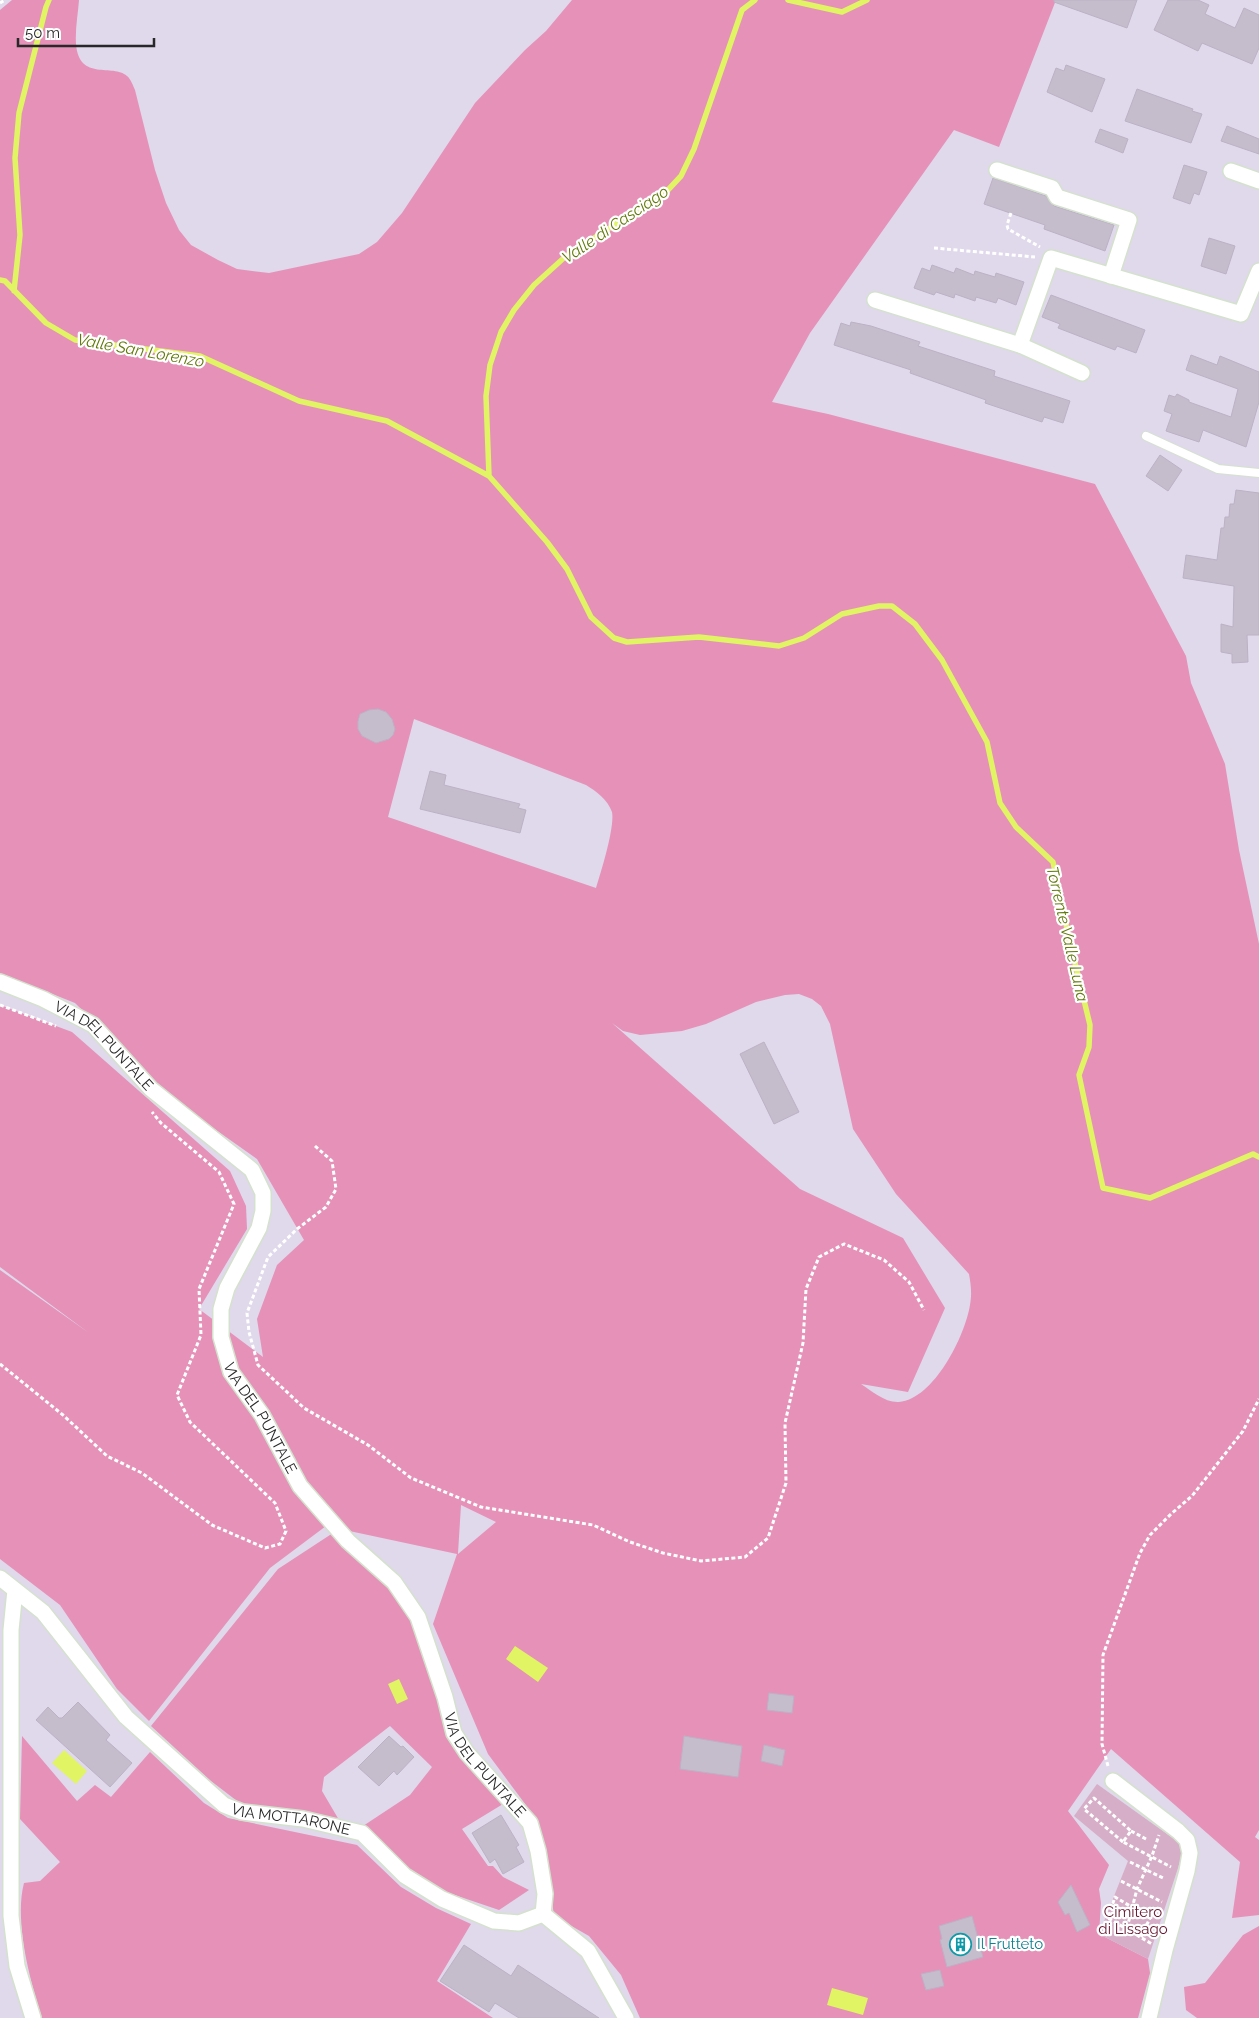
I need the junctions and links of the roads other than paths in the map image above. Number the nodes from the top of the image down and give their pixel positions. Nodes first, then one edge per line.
1 (997, 170) dead end
2 (1231, 171) dead end
3 (1259, 181) edge
4 (1259, 271) edge
5 (1111, 276) junction
6 (875, 300) dead end
7 (1020, 345) junction
8 (1082, 373) dead end
9 (1146, 436) dead end
10 (1259, 473) edge
11 (0, 982) edge
12 (0, 1578) edge
13 (15, 1590) junction
14 (6, 1686) edge
15 (1112, 1781) road end
16 (543, 1914) junction
17 (33, 2018) edge
18 (626, 2018) edge
19 (1149, 2018) edge

1 - 5 street
2 - 3 street
4 - 5 street
5 - 7 street
6 - 7 street
7 - 8 street
9 - 10 lane
11 - 16 street, VIA DEL PUNTALE
12 - 13 street, VIA MOTTARONE
13 - 14 street
13 - 16 street, VIA MOTTARONE
14 - 17 street
15 - 19 street
16 - 18 street

